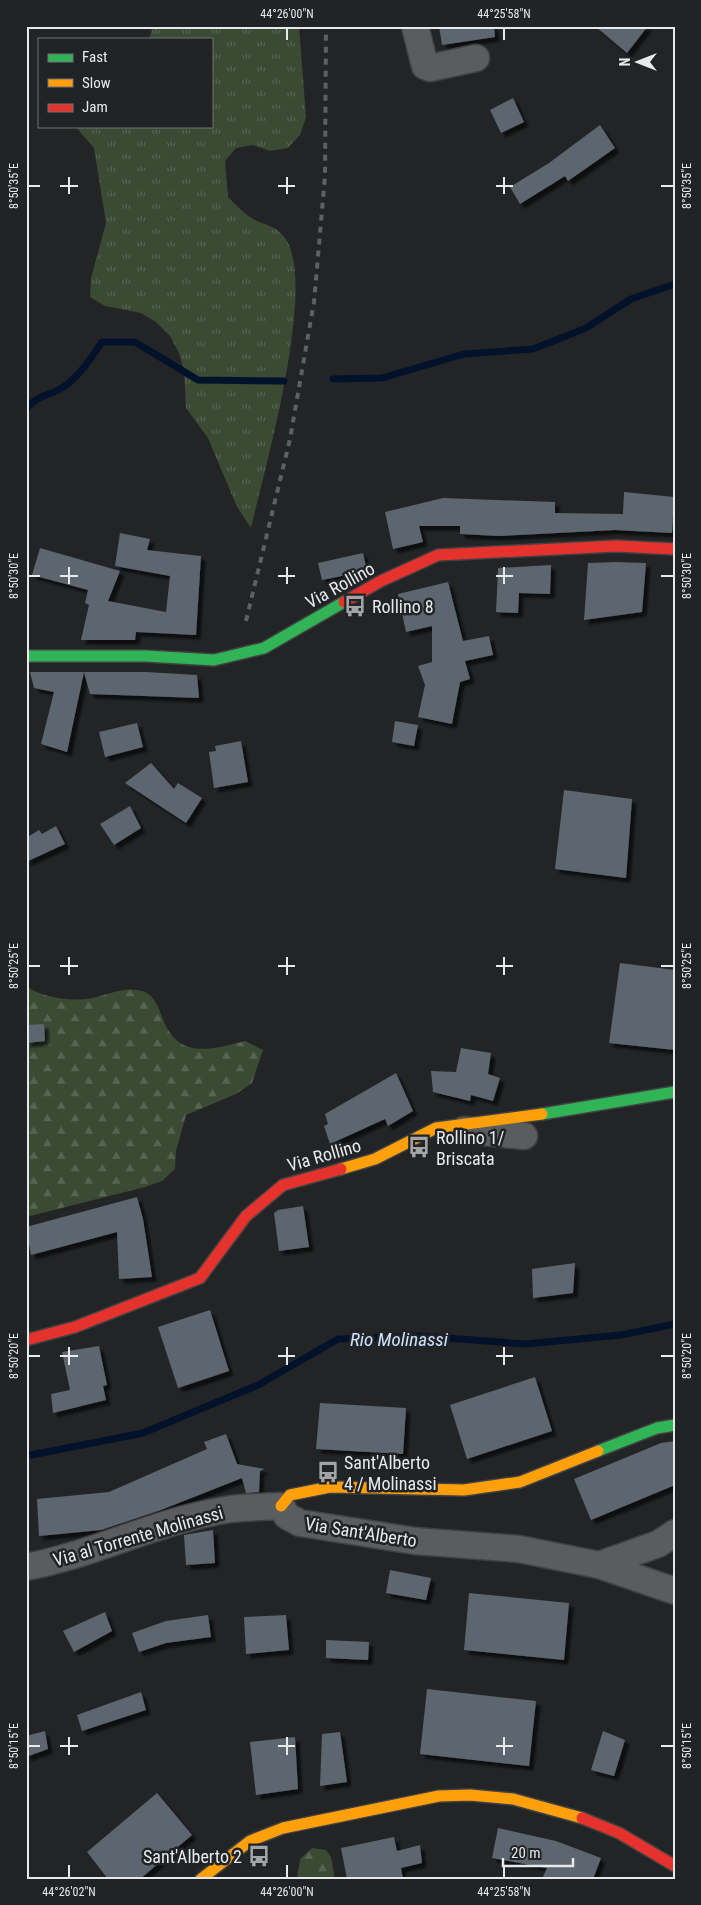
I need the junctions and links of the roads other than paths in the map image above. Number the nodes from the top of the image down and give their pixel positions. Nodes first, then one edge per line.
1 (414, 26) edge
2 (476, 58) dead end
3 (675, 549) edge
4 (26, 656) edge
5 (675, 1092) edge
6 (436, 1128) junction
7 (524, 1136) dead end
8 (26, 1340) edge
9 (675, 1425) edge
10 (280, 1506) junction
11 (675, 1532) edge
12 (599, 1564) junction
13 (26, 1567) edge
14 (675, 1591) edge
15 (675, 1866) edge
16 (201, 1879) edge

1 - 2 street
3 - 4 street, Via Rollino
5 - 6 street, Via Rollino
6 - 7 street
6 - 8 street, Via Rollino
9 - 10 street, Via Sant'Alberto
10 - 12 street, Via Sant'Alberto
10 - 13 street, Via al Torrente Molinassi
11 - 12 street
12 - 14 street, Via Sant'Alberto
15 - 16 street

